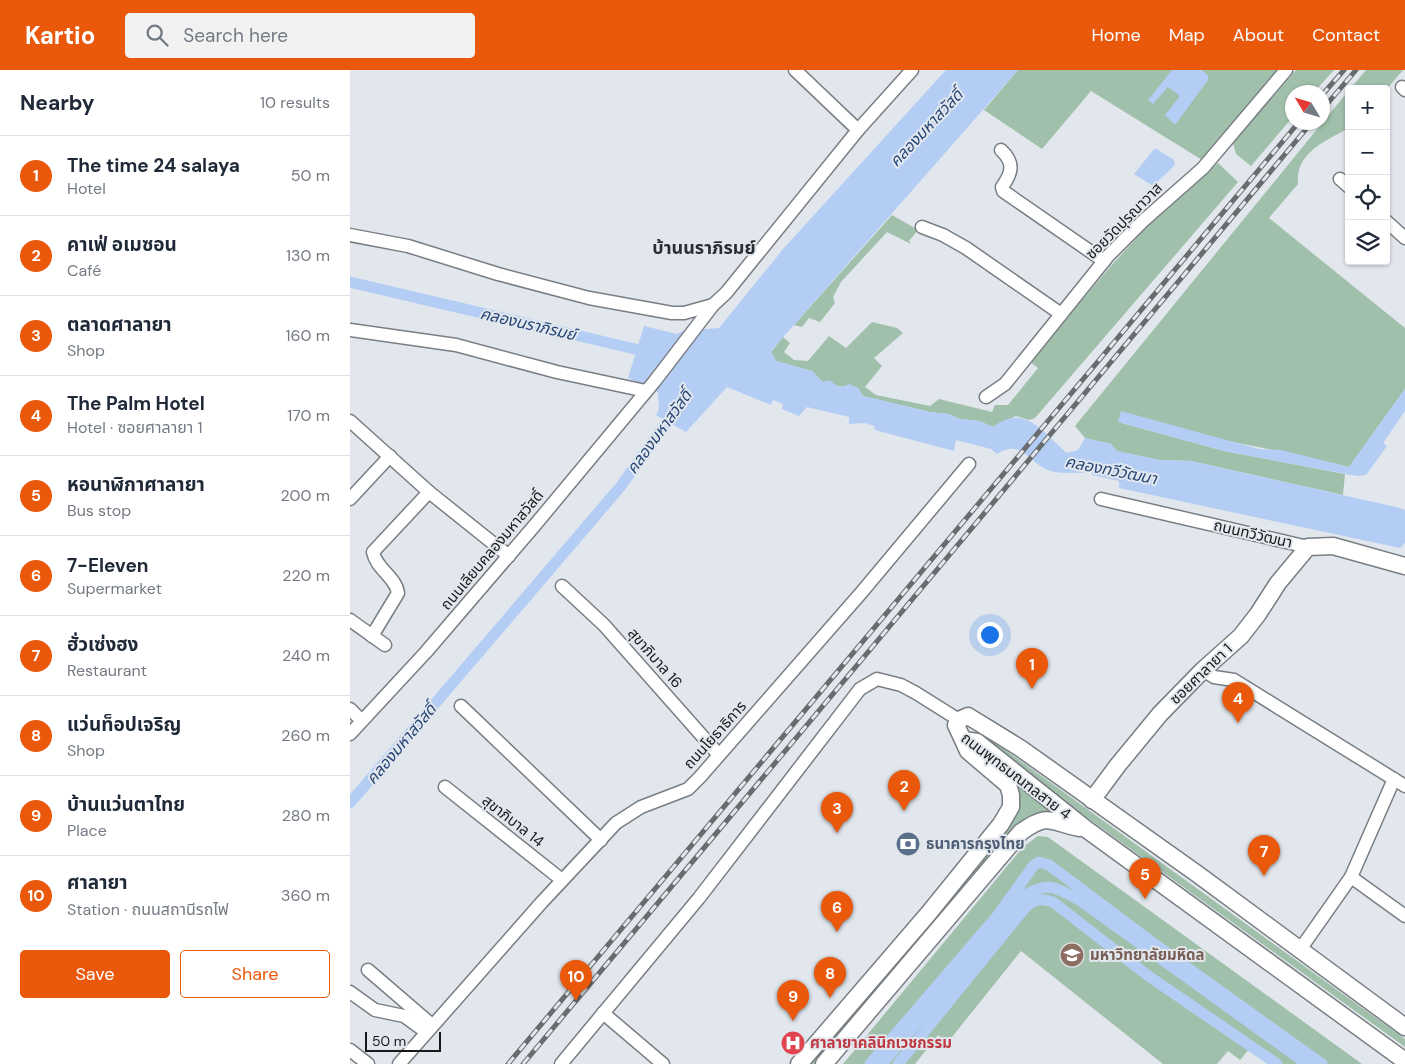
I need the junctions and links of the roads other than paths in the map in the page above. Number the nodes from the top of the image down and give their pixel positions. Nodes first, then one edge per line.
1 (795, 70) edge
2 (912, 70) edge
3 (1286, 70) edge
4 (858, 130) junction
5 (1002, 150) dead end
6 (1390, 225) edge
7 (922, 227) dead end
8 (350, 235) edge
9 (1405, 238) edge
10 (1104, 261) junction
11 (713, 306) junction
12 (1061, 314) junction
13 (350, 330) edge
14 (650, 387) junction
15 (986, 396) dead end
16 (350, 422) edge
17 (390, 456) junction
18 (969, 464) dead end
19 (429, 492) junction
20 (350, 499) edge
21 (1101, 499) dead end
22 (1308, 547) junction
23 (508, 556) junction
24 (1404, 564) edge
25 (562, 586) dead end
26 (350, 620) edge
27 (372, 636) junction
28 (385, 645) dead end
29 (1203, 670) junction
30 (461, 706) dead end
31 (350, 709) edge
32 (361, 720) junction
33 (959, 720) junction
34 (350, 734) edge
35 (964, 740) junction
36 (719, 755) junction
37 (1400, 782) edge
38 (444, 787) dead end
39 (1092, 800) junction
40 (1086, 829) junction
41 (601, 840) junction
42 (1351, 877) junction
43 (562, 880) junction
44 (1405, 916) edge
45 (919, 925) junction
46 (933, 937) junction
47 (1299, 951) junction
48 (368, 970) dead end
49 (350, 992) edge
50 (603, 1013) junction
51 (1405, 1027) edge
52 (429, 1028) junction
53 (350, 1050) edge
54 (1405, 1061) edge
55 (368, 1064) edge
56 (400, 1064) edge
57 (561, 1064) edge
58 (663, 1064) edge
59 (798, 1064) edge
60 (824, 1064) edge

1 - 4 street
2 - 4 street, ถนนเลียบคลองมหาสวัสดิ์
3 - 10 street, ซอยวัดปุรณาวาส
4 - 11 street, ถนนเลียบคลองมหาสวัสดิ์
5 - 10 street
6 - 9 street
7 - 12 street
8 - 11 street
10 - 12 street, ซอยวัดปุรณาวาส
11 - 14 street, ถนนเลียบคลองมหาสวัสดิ์
12 - 15 street, ซอยวัดปุรณาวาส
13 - 14 street
14 - 23 street, ถนนเลียบคลองมหาสวัสดิ์
16 - 17 street
17 - 19 street
17 - 20 street
18 - 36 street, ถนนโยธาธิการ
19 - 23 street
19 - 27 street
21 - 22 street, ถนนทวีวัฒนา
22 - 24 main road, ถนนทวีวัฒนา
22 - 29 main road, ซอยศาลายา 1
23 - 32 street, ถนนเลียบคลองมหาสวัสดิ์
25 - 36 street, สุขาภิบาล 16
26 - 27 street
27 - 28 street
29 - 37 street
29 - 39 main road, ซอยศาลายา 1
30 - 41 street
31 - 32 street
32 - 34 street, ถนนเลียบคลองมหาสวัสดิ์
33 - 35 main road, ถนนพุทธมณฑลสาย 4
33 - 39 main road, ถนนพุทธมณฑลสาย 4
33 - 50 street
35 - 40 main road, ถนนพุทธมณฑลสาย 4
35 - 45 main road
36 - 41 street, ถนนโยธาธิการ
37 - 42 street
38 - 43 street, สุขาภิบาล 14
39 - 47 main road, ถนนพุทธมณฑลสาย 4
40 - 46 main road
40 - 54 main road, ถนนพุทธมณฑลสาย 4
41 - 43 street, ถนนโยธาธิการ
42 - 44 street
42 - 47 street
43 - 52 street, ถนนโยธาธิการ
45 - 46 street
45 - 59 main road
46 - 60 main road
47 - 51 main road, ถนนพุทธมณฑลสาย 4
48 - 52 street
49 - 52 street
50 - 57 street
50 - 58 street
52 - 56 street, ถนนโยธาธิการ
53 - 55 street

